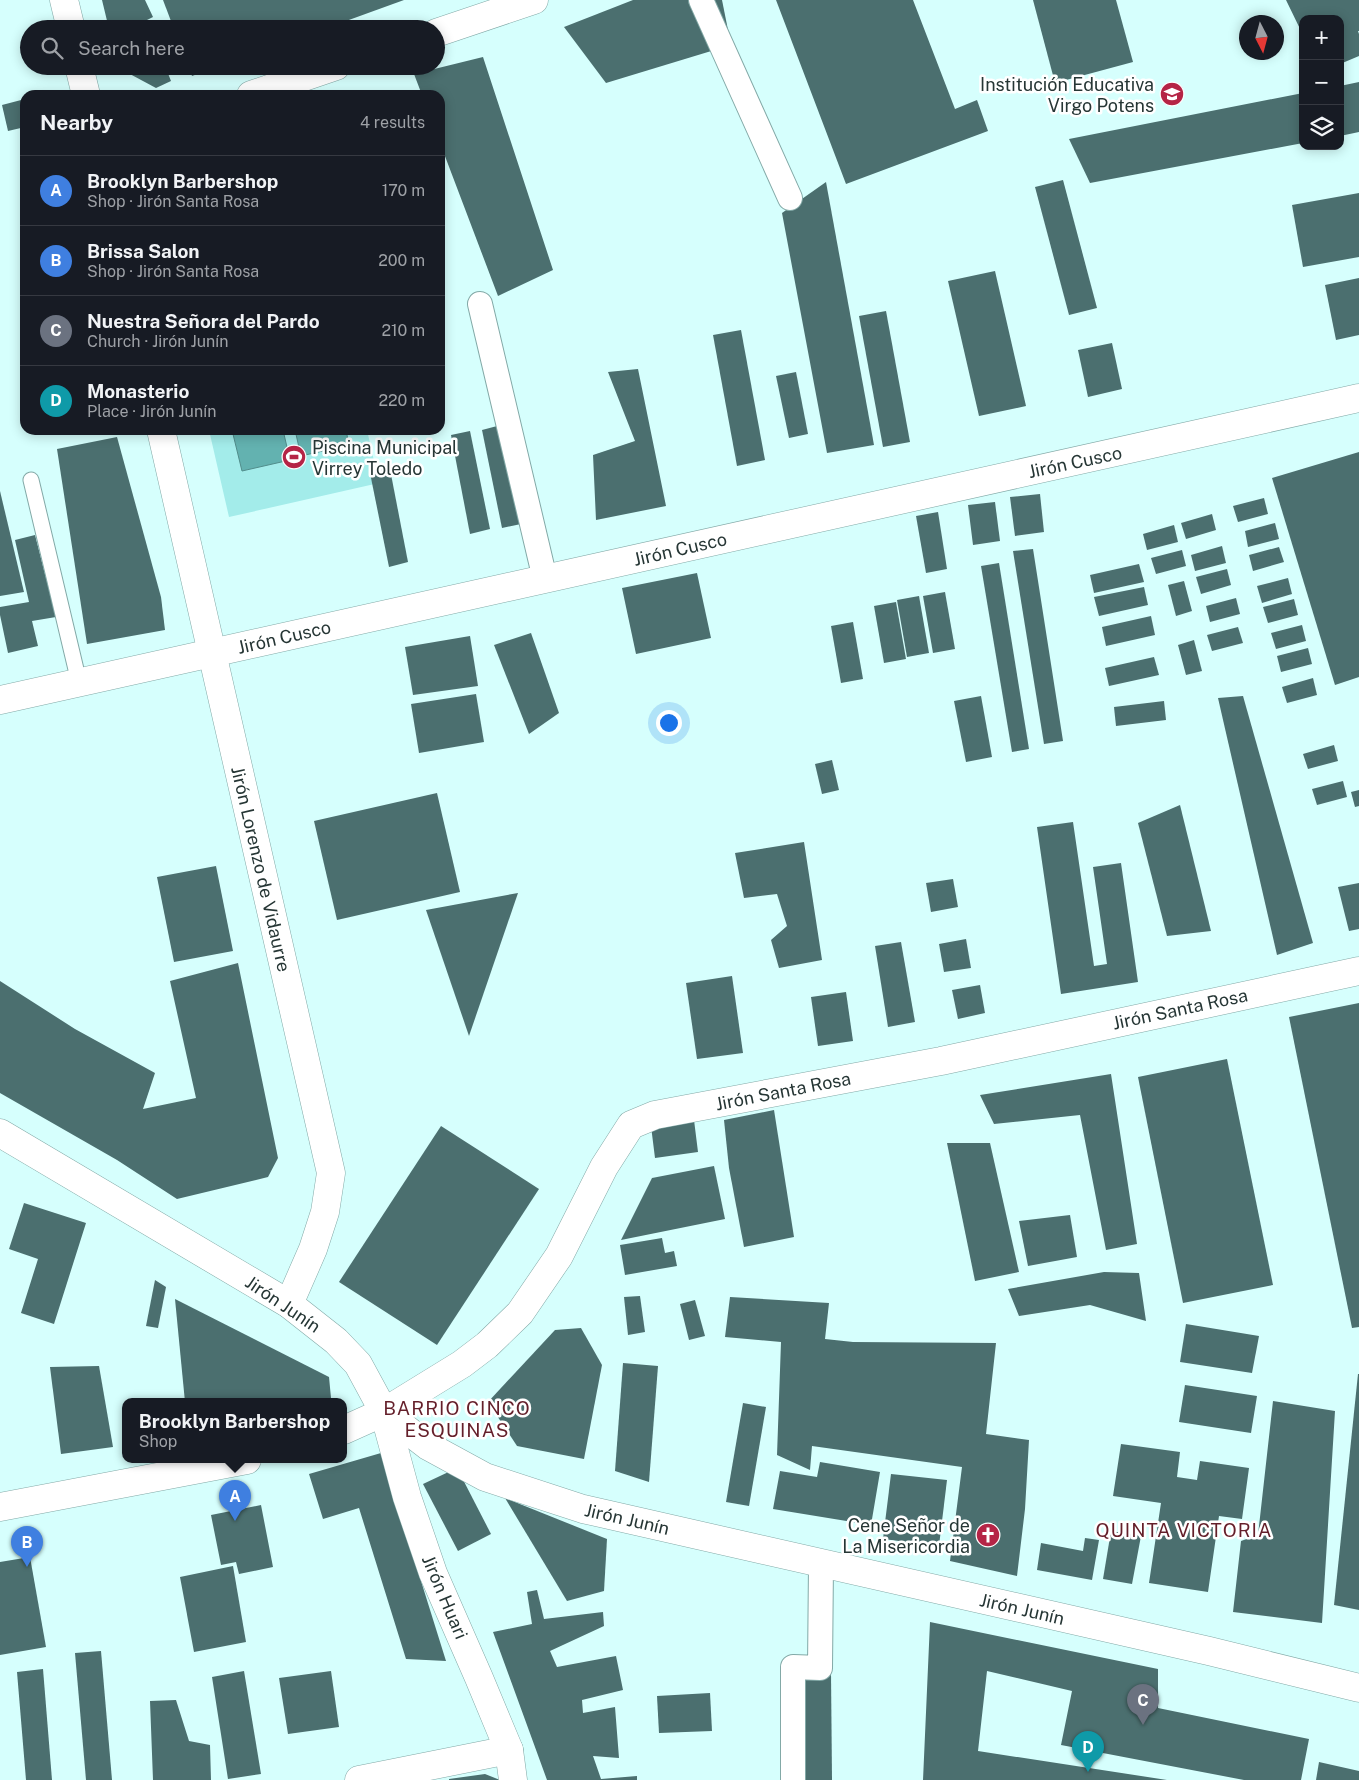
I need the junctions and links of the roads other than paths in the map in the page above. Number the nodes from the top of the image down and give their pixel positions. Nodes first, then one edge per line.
1 (64, 0) edge
2 (534, 0) edge
3 (701, 0) edge
4 (69, 20) edge
5 (445, 30) edge
6 (81, 75) edge
7 (309, 75) edge
8 (85, 90) edge
9 (265, 90) edge
10 (790, 198) dead end
11 (480, 304) dead end
12 (1359, 398) edge
13 (162, 435) edge
14 (31, 480) dead end
15 (545, 579) junction
16 (211, 653) junction
17 (79, 682) junction
18 (0, 700) edge
19 (1359, 971) edge
20 (0, 1133) edge
21 (289, 1304) junction
22 (384, 1412) junction
23 (347, 1429) edge
24 (231, 1463) edge
25 (0, 1507) edge
26 (821, 1564) junction
27 (1359, 1688) edge
28 (509, 1750) junction
29 (359, 1780) edge
30 (513, 1780) edge
31 (793, 1780) edge

1 - 4 street
2 - 5 street
3 - 10 street
6 - 8 street
7 - 9 street
11 - 15 street
12 - 15 street, Jirón Cusco
13 - 16 street, Jirón Lorenzo de Vidaurre
14 - 17 lane
15 - 16 street, Jirón Cusco
16 - 17 street, Jirón Cusco
16 - 21 street, Jirón Lorenzo de Vidaurre
17 - 18 street, Jirón Cusco
19 - 22 street, Jirón Santa Rosa
20 - 21 street, Jirón Junín
21 - 22 street, Jirón Junín
22 - 23 street, Jirón Santa Rosa
22 - 26 street, Jirón Junín
22 - 28 street, Jirón Huari
24 - 25 street
26 - 27 street, Jirón Junín
26 - 31 street
28 - 29 street
28 - 30 street, Jirón Huari

